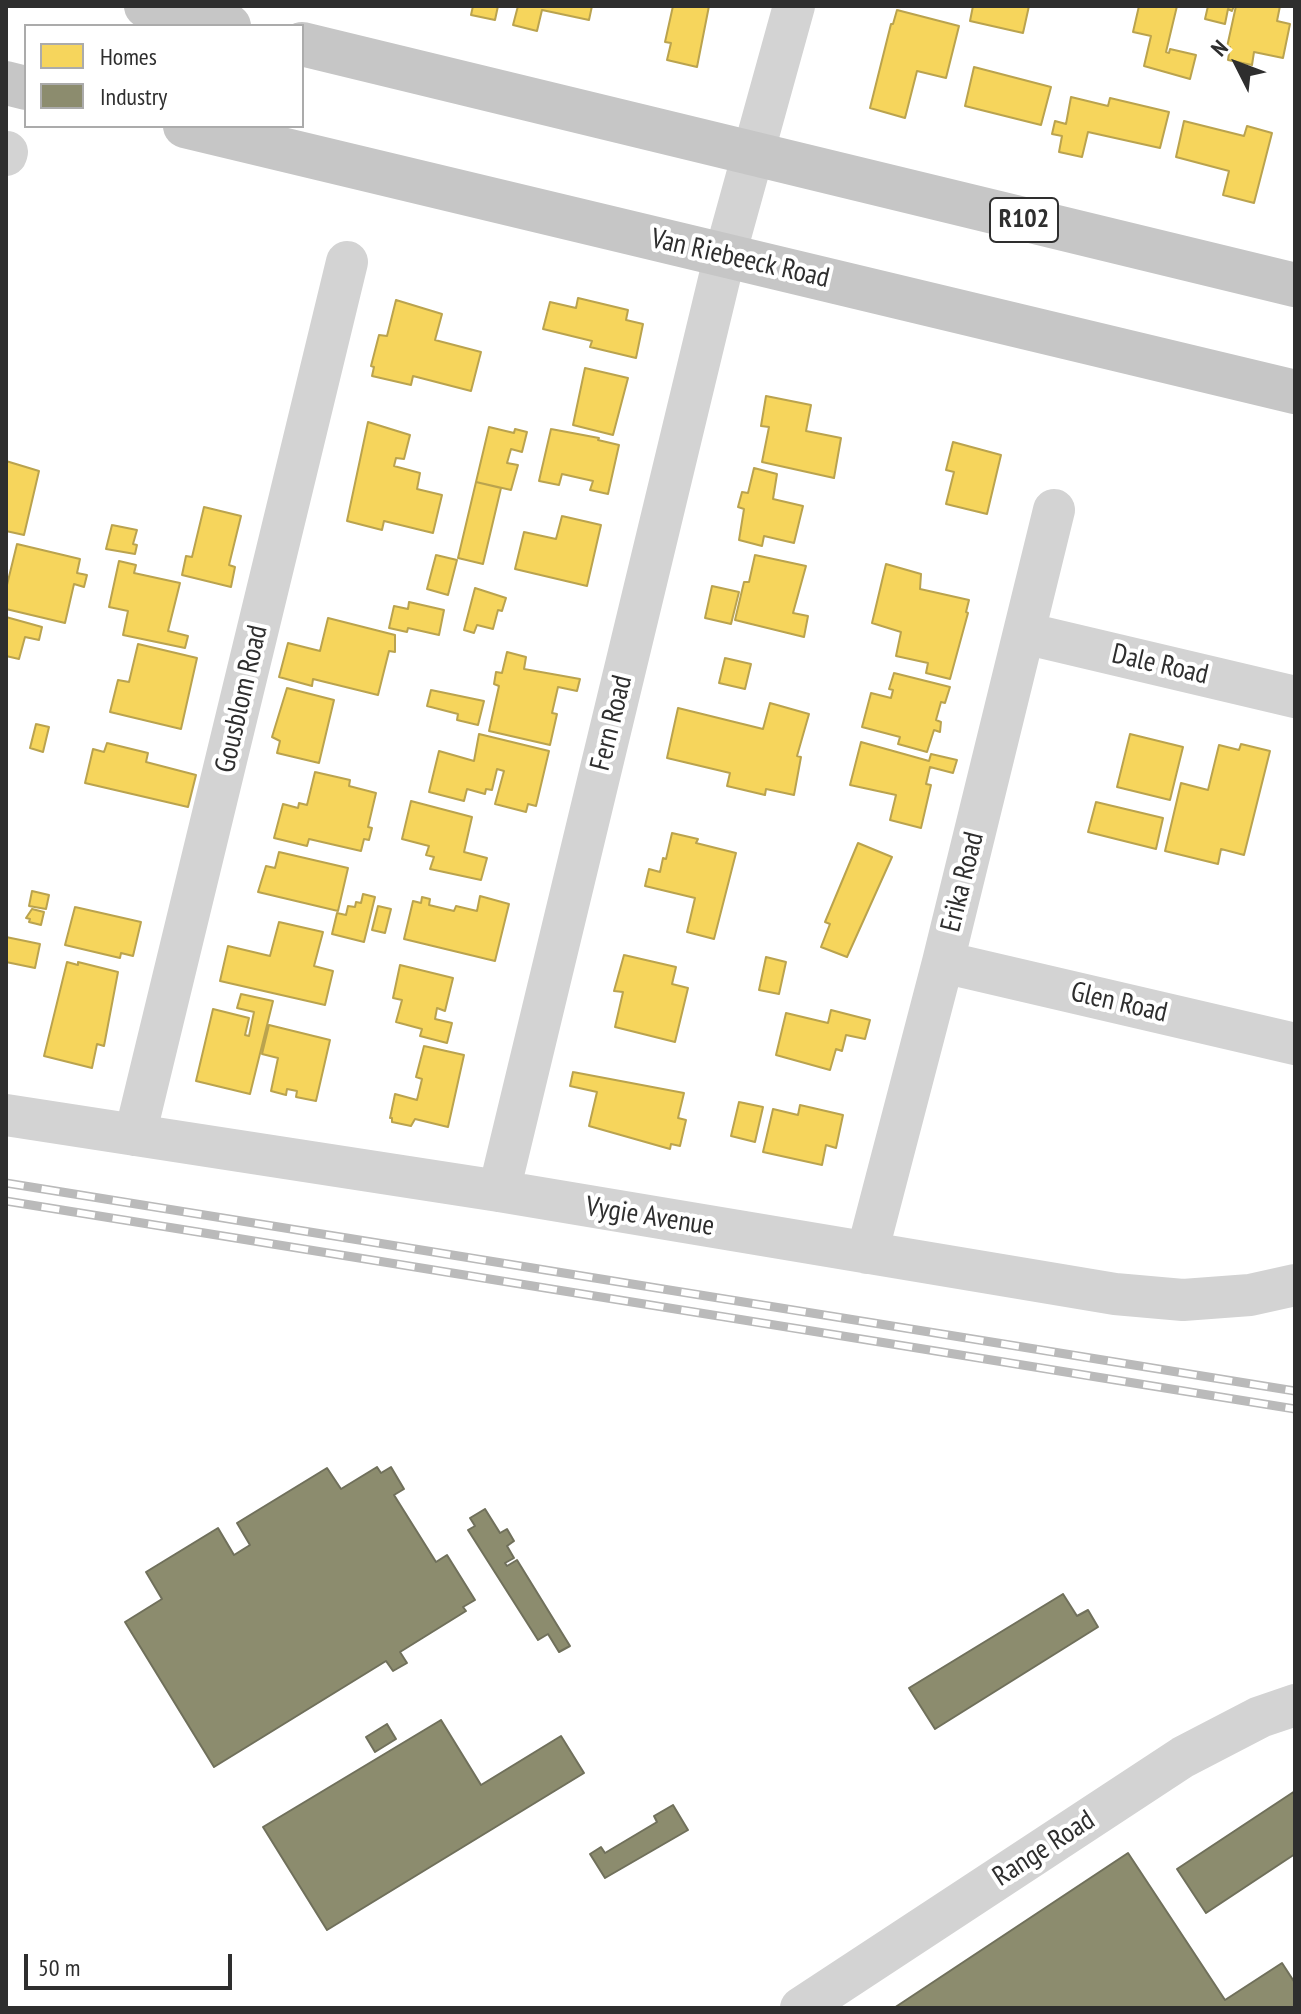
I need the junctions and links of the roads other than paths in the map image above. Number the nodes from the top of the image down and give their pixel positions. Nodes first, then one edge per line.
1 (146, 6) edge
2 (794, 6) edge
3 (221, 24) edge
4 (304, 44) edge
5 (193, 128) edge
6 (753, 152) junction
7 (725, 255) junction
8 (347, 262) dead end
9 (1295, 285) edge
10 (1295, 392) edge
11 (1054, 510) dead end
12 (1024, 633) junction
13 (1295, 697) edge
14 (943, 962) junction
15 (1295, 1044) edge
16 (6, 1115) edge
17 (135, 1135) junction
18 (499, 1191) junction
19 (867, 1253) junction
20 (1295, 1285) edge
21 (1295, 1705) edge
22 (801, 2008) edge

1 - 3 main road
2 - 6 street, Fern Road
4 - 6 main road, R102
5 - 7 main road, Van Riebeeck Road
6 - 7 street, Fern Road
6 - 9 main road, R102
7 - 10 main road, Van Riebeeck Road
7 - 18 street, Fern Road
8 - 17 street, Gousblom Road
11 - 12 street, Erika Road
12 - 13 street, Dale Road
12 - 14 street, Erika Road
14 - 15 street, Glen Road
14 - 19 street, Erika Road
16 - 17 street, Vygie Avenue
17 - 18 street, Vygie Avenue
18 - 19 street, Vygie Avenue
19 - 20 street, Vygie Avenue
21 - 22 street, Range Road

